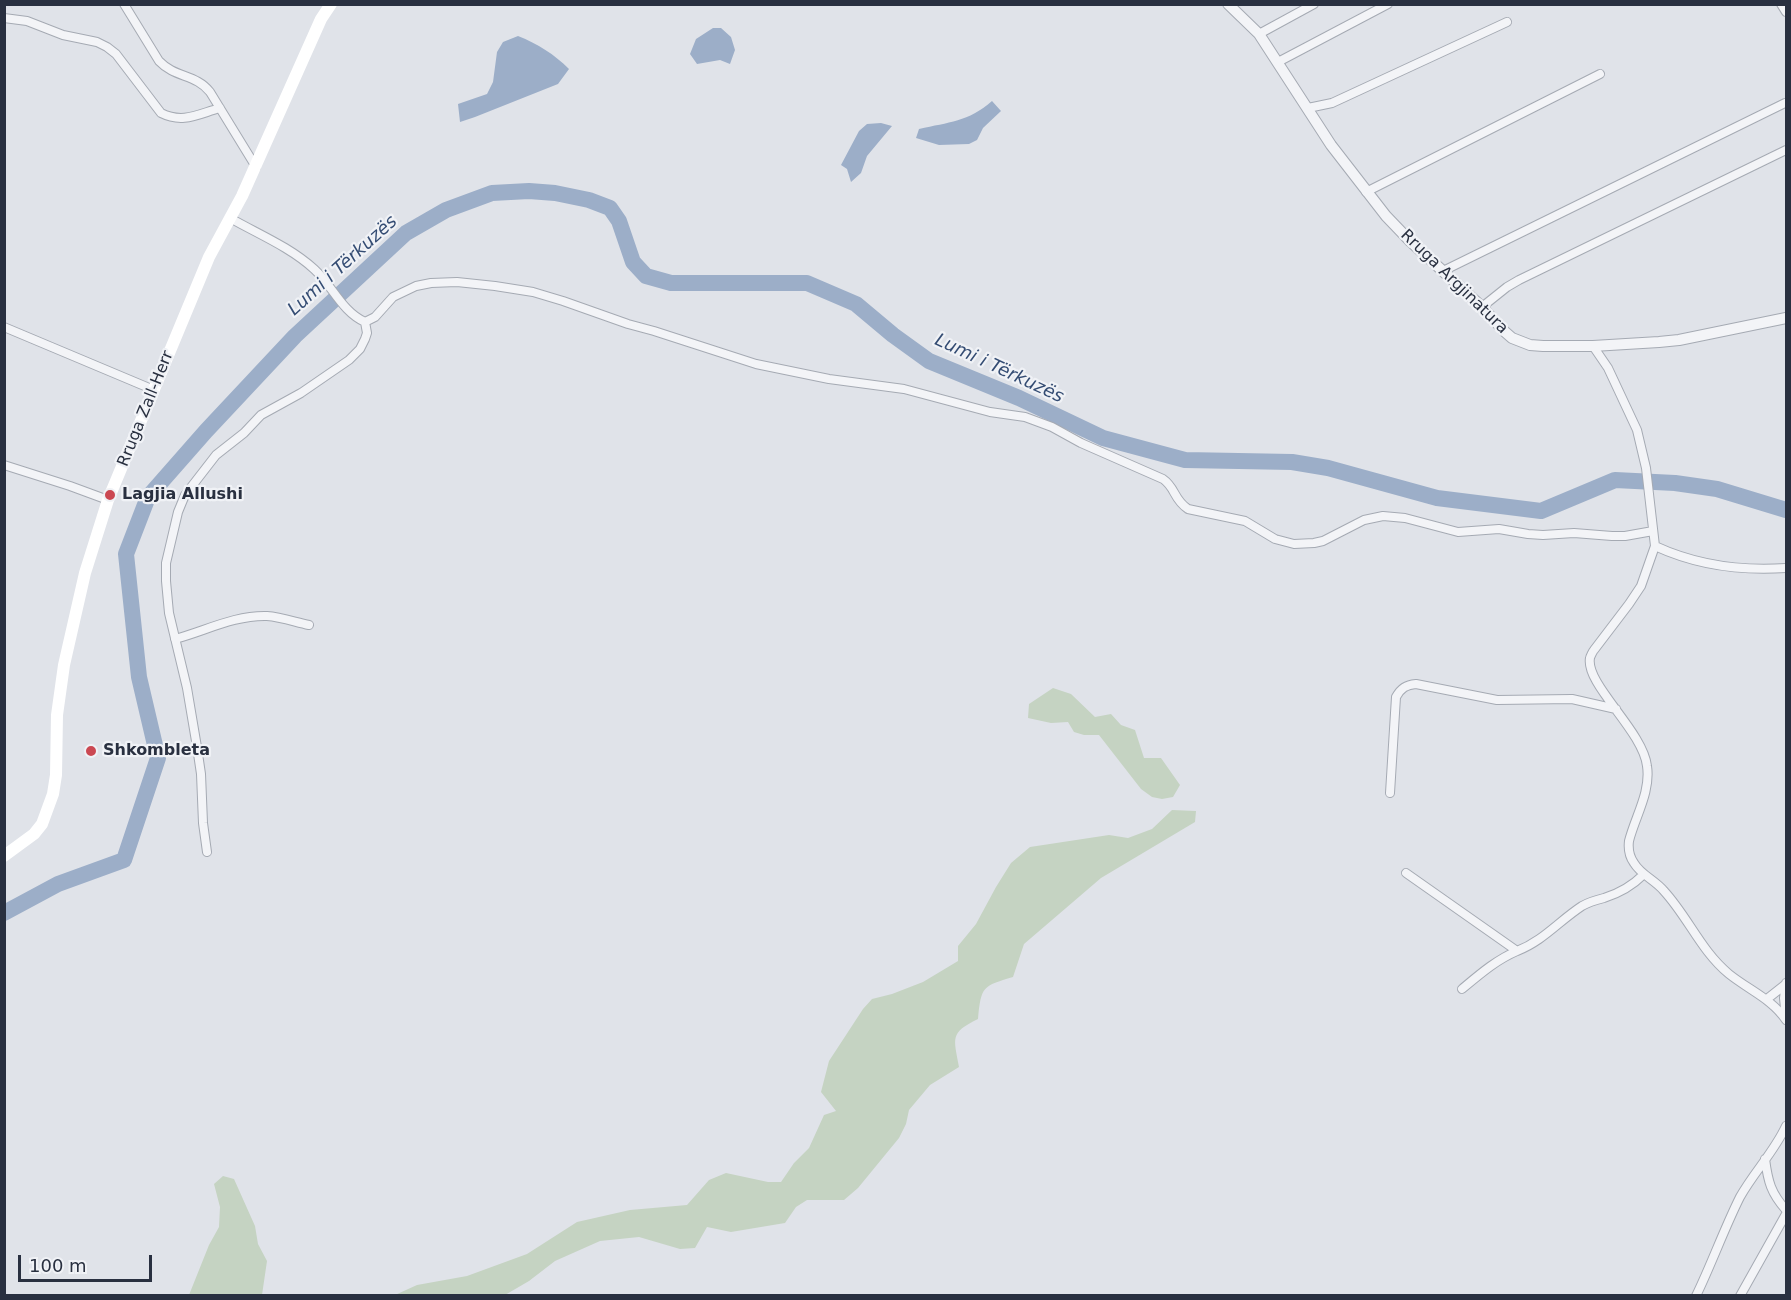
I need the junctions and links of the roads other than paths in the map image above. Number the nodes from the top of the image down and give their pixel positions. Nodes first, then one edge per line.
1 (124, 4) edge
2 (330, 4) edge
3 (1228, 4) edge
4 (1314, 4) edge
5 (1388, 4) edge
6 (1781, 4) edge
7 (1786, 12) edge
8 (4, 18) edge
9 (1508, 22) dead end
10 (1259, 34) junction
11 (1278, 62) junction
12 (1600, 74) dead end
13 (1785, 104) edge
14 (220, 108) junction
15 (1308, 108) junction
16 (1786, 150) edge
17 (256, 167) junction
18 (1366, 192) junction
19 (230, 218) junction
20 (1443, 271) junction
21 (1482, 307) junction
22 (1786, 318) edge
23 (365, 322) junction
24 (4, 327) edge
25 (1593, 346) junction
26 (154, 390) junction
27 (4, 465) edge
28 (108, 500) junction
29 (1653, 531) junction
30 (1655, 546) junction
31 (1786, 568) edge
32 (309, 625) dead end
33 (175, 639) junction
34 (1616, 709) junction
35 (1389, 793) dead end
36 (207, 852) dead end
37 (4, 856) edge
38 (1406, 873) dead end
39 (1643, 875) junction
40 (1517, 951) junction
41 (1786, 983) edge
42 (1462, 988) dead end
43 (1767, 999) junction
44 (1786, 1019) edge
45 (1786, 1126) edge
46 (1765, 1159) junction
47 (1786, 1212) edge
48 (1696, 1296) edge
49 (1740, 1296) edge

1 - 14 street
2 - 17 main road, Rruga Zall-Herr
3 - 10 street, Rruga Argjinatura
4 - 10 street
5 - 11 street
6 - 7 street
8 - 14 street
9 - 15 street
10 - 11 street, Rruga Argjinatura
11 - 15 street, Rruga Argjinatura
12 - 18 street
13 - 20 street
14 - 17 street
15 - 18 street, Rruga Argjinatura
16 - 21 street
17 - 19 main road, Rruga Zall-Herr
18 - 20 street, Rruga Argjinatura
19 - 23 street
19 - 26 main road, Rruga Zall-Herr
20 - 21 street, Rruga Argjinatura
21 - 25 street, Rruga Argjinatura
22 - 25 street, Rruga Argjinatura
23 - 29 street
23 - 33 street
24 - 26 street
25 - 29 street
26 - 28 main road, Rruga Zall-Herr
27 - 28 street
28 - 37 main road, Rruga Zall-Herr
29 - 30 street
30 - 31 street
30 - 34 street
32 - 33 street
33 - 36 street
34 - 35 street
34 - 39 street
38 - 40 street
39 - 40 street
39 - 43 street
40 - 42 street
41 - 43 street
41 - 44 street
43 - 44 street
45 - 46 street
46 - 47 street
46 - 48 street
47 - 49 street

